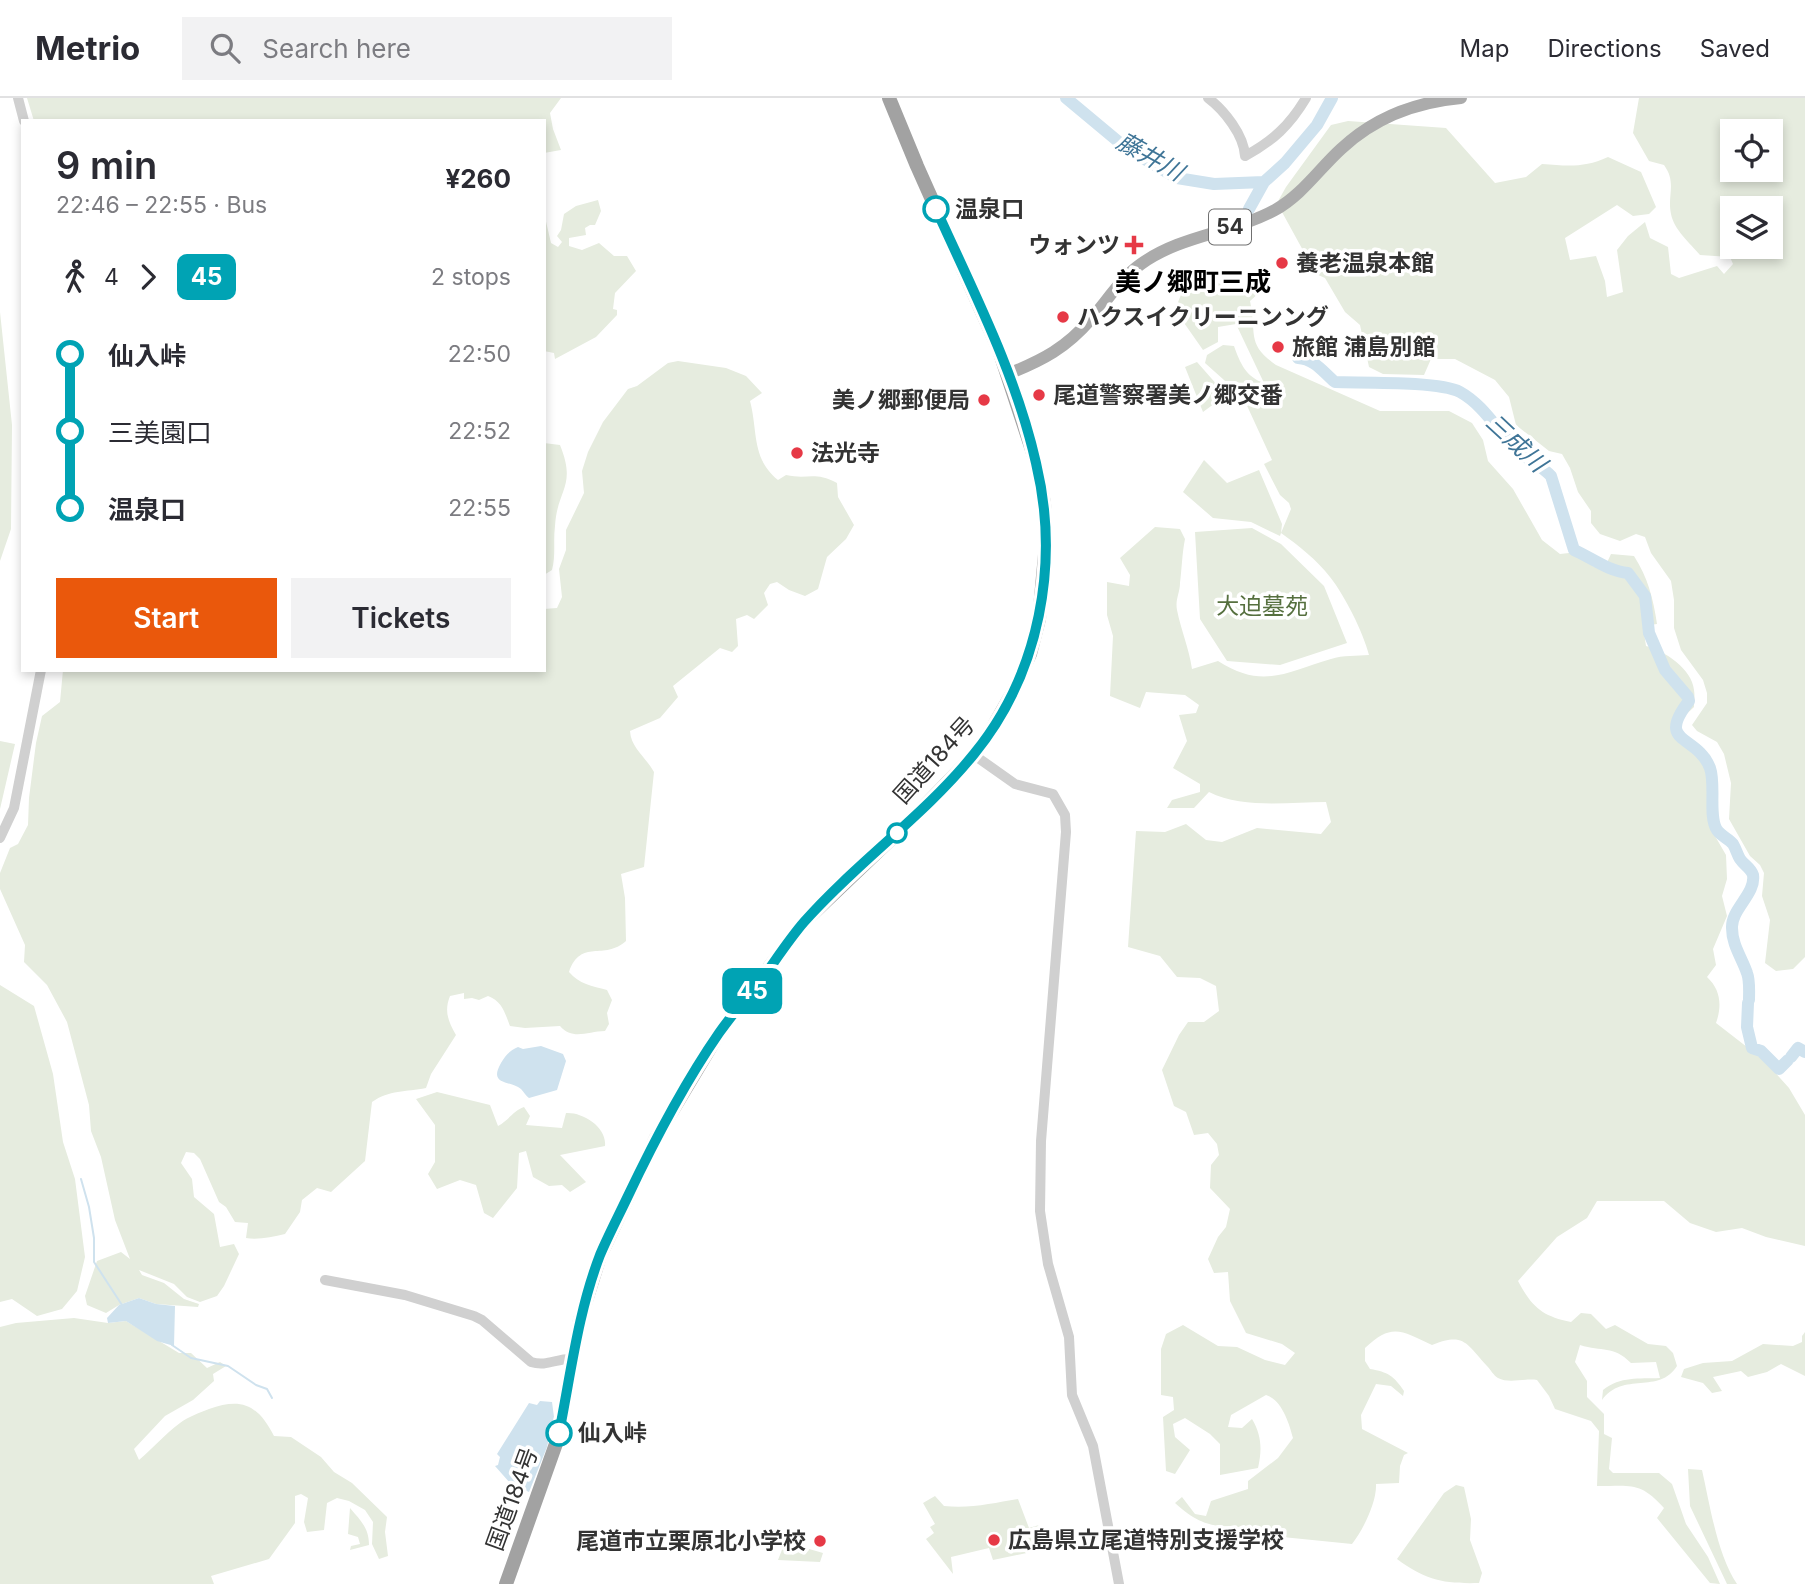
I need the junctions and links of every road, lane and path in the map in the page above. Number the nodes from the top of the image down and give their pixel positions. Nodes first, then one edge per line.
1 (18, 98) edge
2 (890, 98) edge
3 (1208, 98) edge
4 (1306, 98) edge
5 (1461, 98) edge
6 (23, 119) edge
7 (1008, 374) junction
8 (41, 672) edge
9 (974, 755) junction
10 (0, 838) edge
11 (325, 1280) dead end
12 (572, 1359) junction
13 (506, 1584) edge
14 (1119, 1584) edge

1 - 6 street
2 - 7 highway, 国道184号
3 - 4 street
5 - 7 main road, 54
7 - 9 highway, 国道184号
8 - 10 street
9 - 12 highway, 国道184号
9 - 14 street
11 - 12 street
12 - 13 highway, 国道184号

